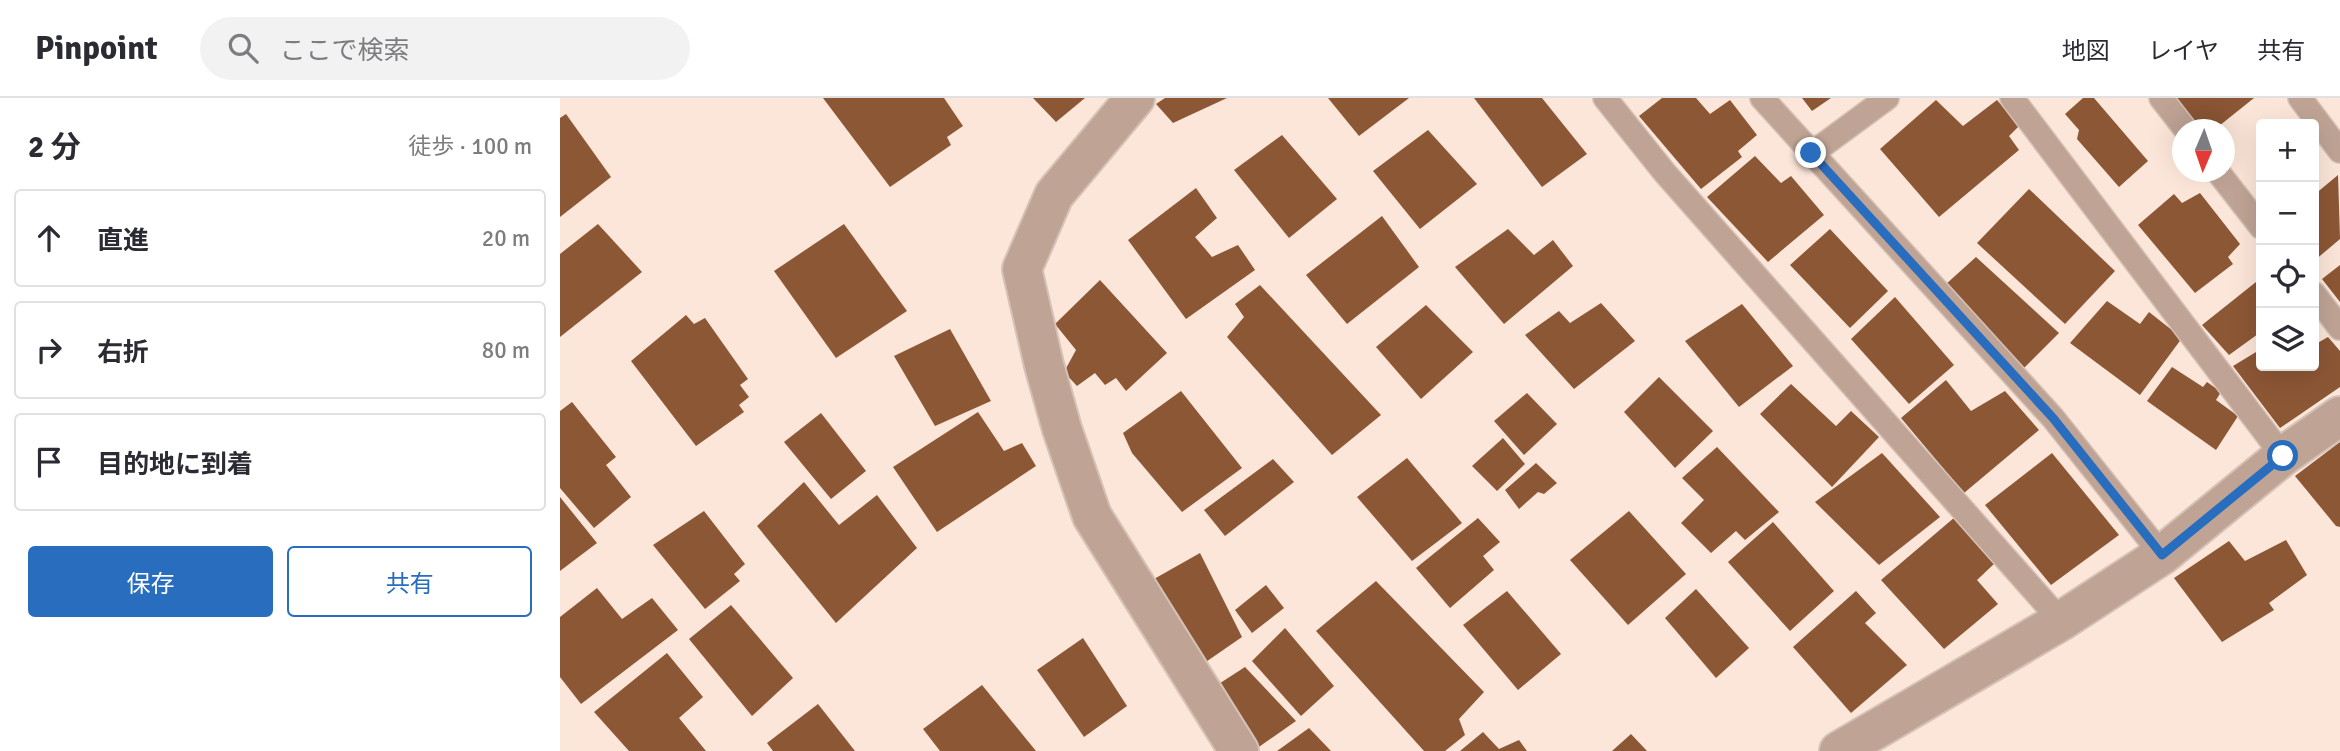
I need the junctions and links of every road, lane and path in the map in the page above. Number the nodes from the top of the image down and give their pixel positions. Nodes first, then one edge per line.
1 (1135, 98) edge
2 (1605, 98) edge
3 (1762, 98) edge
4 (1888, 98) edge
5 (2012, 98) edge
6 (2161, 98) edge
7 (2300, 98) edge
8 (2177, 119) edge
9 (2340, 152) edge
10 (1811, 153) junction
11 (2226, 182) edge
12 (2256, 221) edge
13 (2319, 301) edge
14 (2340, 328) edge
15 (2340, 416) edge
16 (2283, 456) junction
17 (2162, 555) junction
18 (2062, 621) junction
19 (1239, 751) edge
20 (1839, 751) edge

1 - 19 street
2 - 18 lane
3 - 10 lane
4 - 10 lane
5 - 16 lane
6 - 8 lane
7 - 9 lane
10 - 17 lane
11 - 12 lane
13 - 14 lane
15 - 16 street
16 - 17 street
17 - 18 street
18 - 20 street

